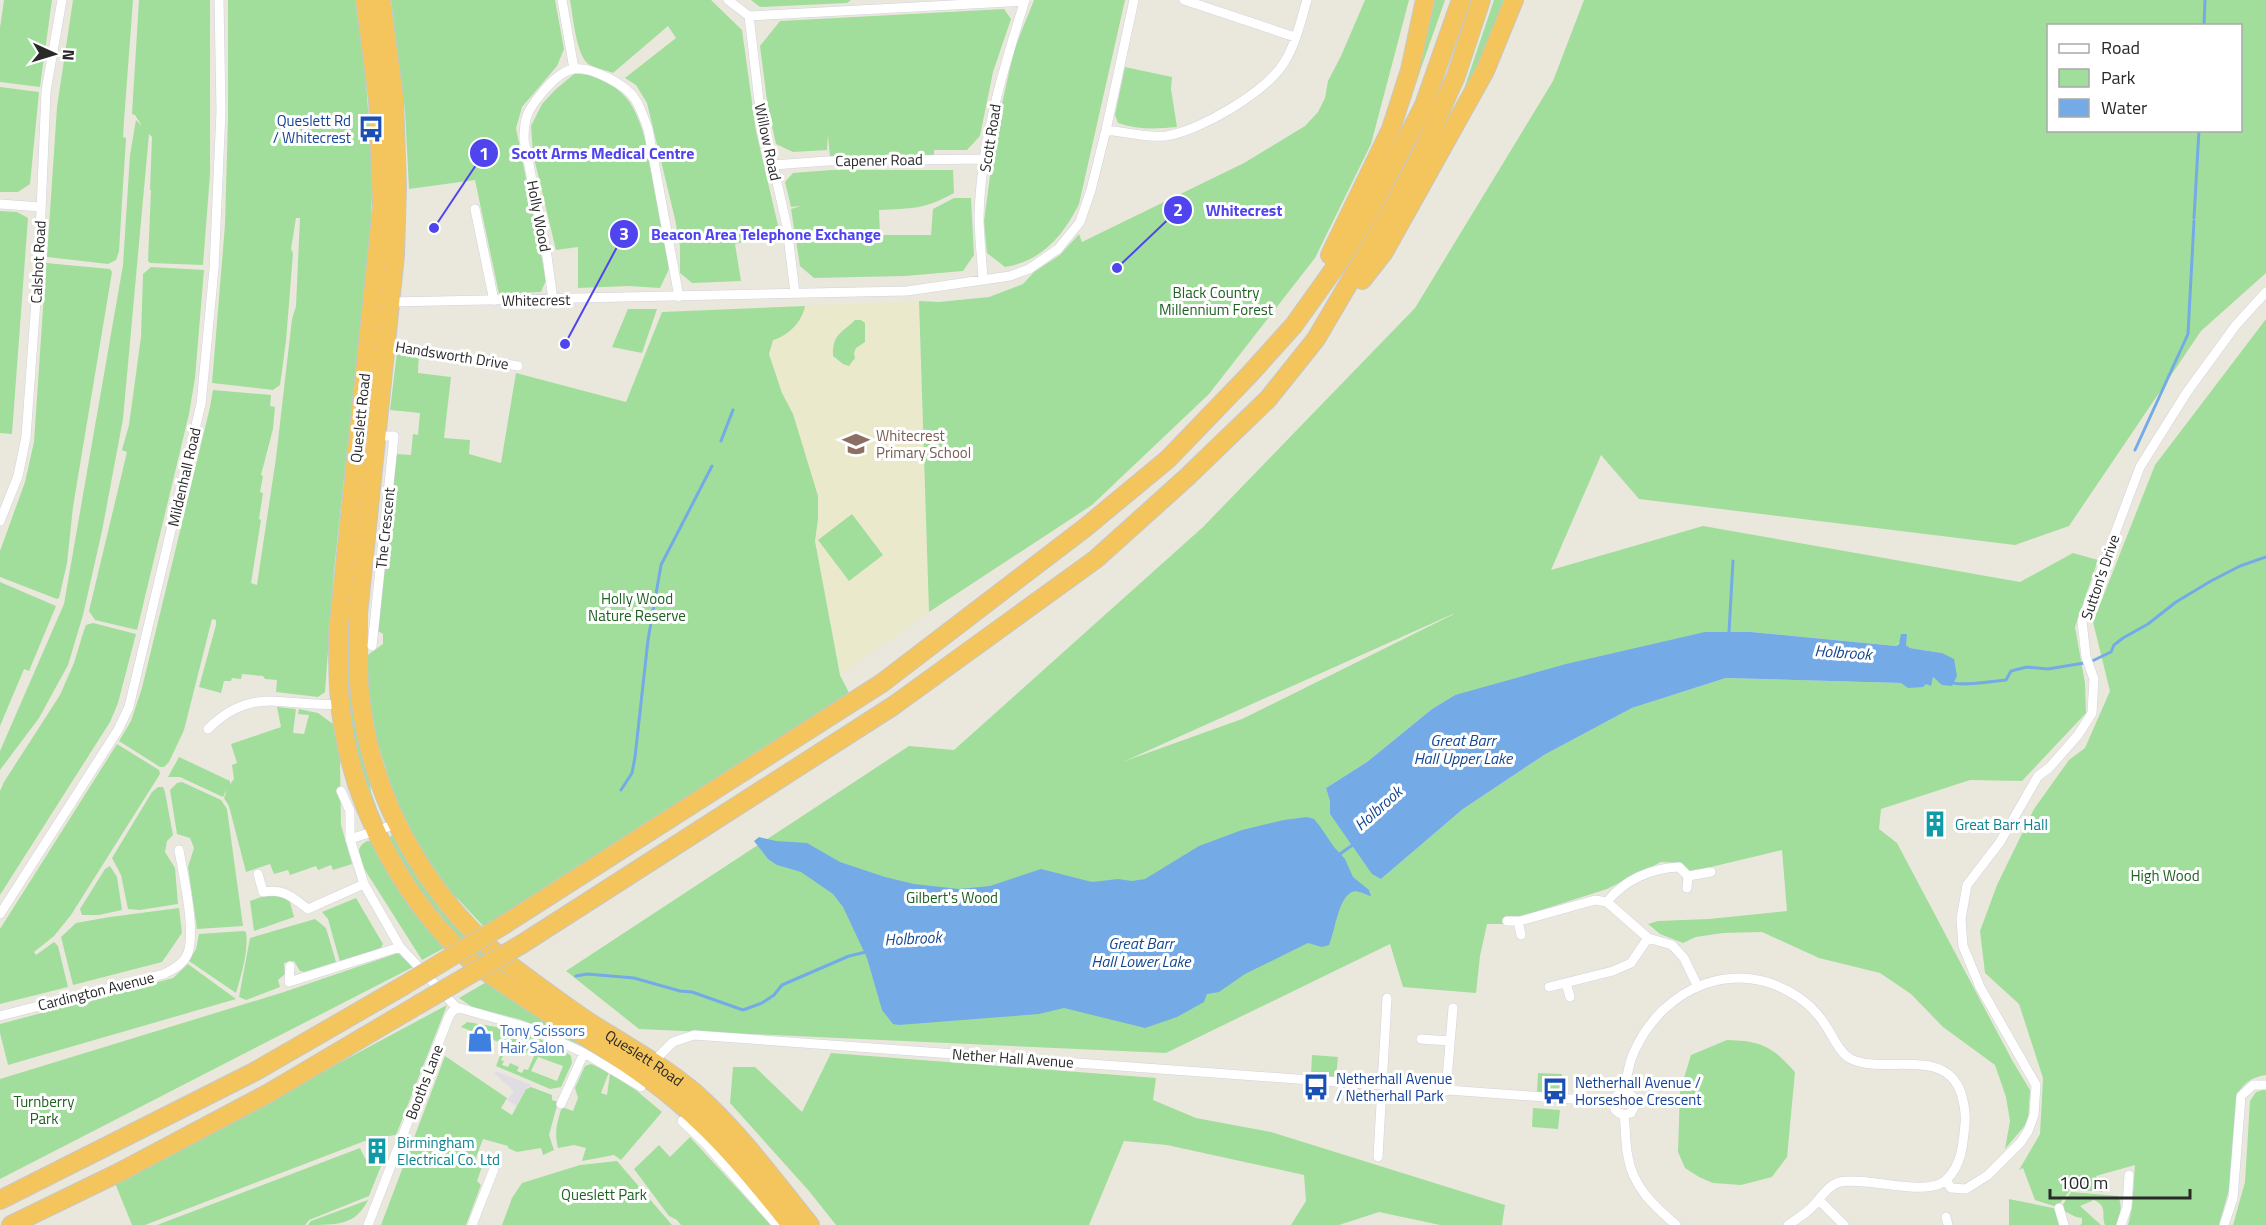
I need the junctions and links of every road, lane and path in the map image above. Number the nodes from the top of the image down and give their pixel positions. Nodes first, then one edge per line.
1 (62, 0) edge
2 (219, 0) edge
3 (365, 0) edge
4 (381, 0) edge
5 (562, 0) edge
6 (728, 0) edge
7 (1025, 0) edge
8 (1134, 0) edge
9 (1184, 0) edge
10 (1307, 0) edge
11 (1425, 0) edge
12 (1461, 0) edge
13 (1481, 0) edge
14 (1514, 0) edge
15 (749, 16) junction
16 (1295, 37) junction
17 (574, 69) junction
18 (1106, 130) junction
19 (985, 159) junction
20 (772, 165) junction
21 (0, 204) edge
22 (41, 207) junction
23 (476, 209) dead end
24 (983, 280) junction
25 (2266, 292) edge
26 (795, 293) junction
27 (680, 297) junction
28 (553, 300) junction
29 (494, 301) junction
30 (382, 302) junction
31 (1294, 326) junction
32 (1316, 339) junction
33 (386, 345) junction
34 (519, 366) dead end
35 (368, 434) junction
36 (0, 521) edge
37 (376, 640) dead end
38 (340, 704) junction
39 (208, 729) dead end
40 (341, 791) dead end
41 (397, 824) junction
42 (376, 832) junction
43 (350, 839) junction
44 (179, 850) dead end
45 (1711, 872) dead end
46 (258, 874) dead end
47 (1688, 876) junction
48 (364, 884) junction
49 (1688, 888) dead end
50 (1607, 902) junction
51 (0, 914) edge
52 (1507, 921) dead end
53 (1518, 921) junction
54 (1521, 935) dead end
55 (1648, 938) junction
56 (400, 947) junction
57 (291, 966) dead end
58 (1566, 983) junction
59 (1697, 985) junction
60 (1549, 987) dead end
61 (1570, 997) dead end
62 (1387, 998) dead end
63 (456, 1007) junction
64 (1453, 1008) dead end
65 (0, 1016) edge
66 (1421, 1039) dead end
67 (1450, 1041) junction
68 (584, 1053) junction
69 (653, 1062) junction
70 (2266, 1085) edge
71 (1383, 1086) junction
72 (641, 1087) dead end
73 (1446, 1091) junction
74 (1624, 1092) junction
75 (1613, 1102) junction
76 (561, 1104) dead end
77 (1624, 1115) junction
78 (682, 1121) dead end
79 (1378, 1157) dead end
80 (494, 1169) dead end
81 (2129, 1175) dead end
82 (1946, 1180) junction
83 (0, 1200) edge
84 (1819, 1200) junction
85 (2059, 1208) dead end
86 (11, 1225) edge
87 (368, 1225) edge
88 (472, 1225) edge
89 (777, 1225) edge
90 (791, 1225) edge
91 (810, 1225) edge
92 (1676, 1225) edge
93 (1788, 1225) edge
94 (1844, 1225) edge
95 (2067, 1225) edge
96 (2121, 1225) edge
97 (2224, 1225) edge

1 - 22 street, Calshot Road
2 - 51 street, Mildenhall Road
3 - 30 highway, Queslett Road
4 - 30 highway, Queslett Road
5 - 17 street
6 - 15 street
7 - 15 street
7 - 19 street, Scott Road
8 - 18 street, Whitecrest
9 - 16 street
10 - 16 street
11 - 31 highway
12 - 31 highway
13 - 32 highway
14 - 32 highway
15 - 20 street, Willow Road
16 - 18 street
17 - 27 street
17 - 28 street, Holly Wood
18 - 24 street, Whitecrest
19 - 20 street, Capener Road
19 - 24 street, Scott Road
20 - 26 street, Willow Road
21 - 22 street
22 - 36 street, Calshot Road
23 - 29 street
24 - 26 street, Whitecrest
25 - 82 street, Sutton's Drive
26 - 27 street, Whitecrest
27 - 28 street, Whitecrest
28 - 29 street, Whitecrest
29 - 30 street, Whitecrest
30 - 33 highway, Queslett Road
30 - 35 highway, Queslett Road
31 - 83 highway, bridge
32 - 86 highway, bridge
33 - 34 street, Handsworth Drive
33 - 35 highway, Queslett Road
35 - 37 street, The Crescent
35 - 38 highway, Queslett Road
35 - 41 highway, Queslett Road
38 - 39 street
38 - 42 highway, Queslett Road
40 - 43 street
41 - 42 street
41 - 69 highway, Queslett Road
42 - 43 street
42 - 90 highway, Queslett Road
43 - 48 street
44 - 65 street, Cardington Avenue
45 - 47 street
46 - 48 street
47 - 49 street
47 - 50 street
48 - 56 street
50 - 53 street
50 - 55 street
52 - 53 street
53 - 54 street
55 - 58 street
55 - 59 street
56 - 57 street
56 - 63 street
58 - 60 street
58 - 61 street
59 - 74 street
59 - 82 street
62 - 71 street
63 - 68 street, Queslett Road
63 - 87 street, Booths Lane
64 - 67 street
66 - 67 street
67 - 73 street
68 - 72 street, Queslett Road
68 - 76 street
69 - 71 street, Nether Hall Avenue
69 - 91 highway, Queslett Road
70 - 97 street
71 - 73 street, Nether Hall Avenue
71 - 79 street
73 - 75 street, Nether Hall Avenue
74 - 75 street
74 - 77 street
75 - 77 street
77 - 92 street
78 - 89 street
80 - 88 street
81 - 96 street
82 - 84 street
84 - 93 street
84 - 94 street
85 - 95 street

